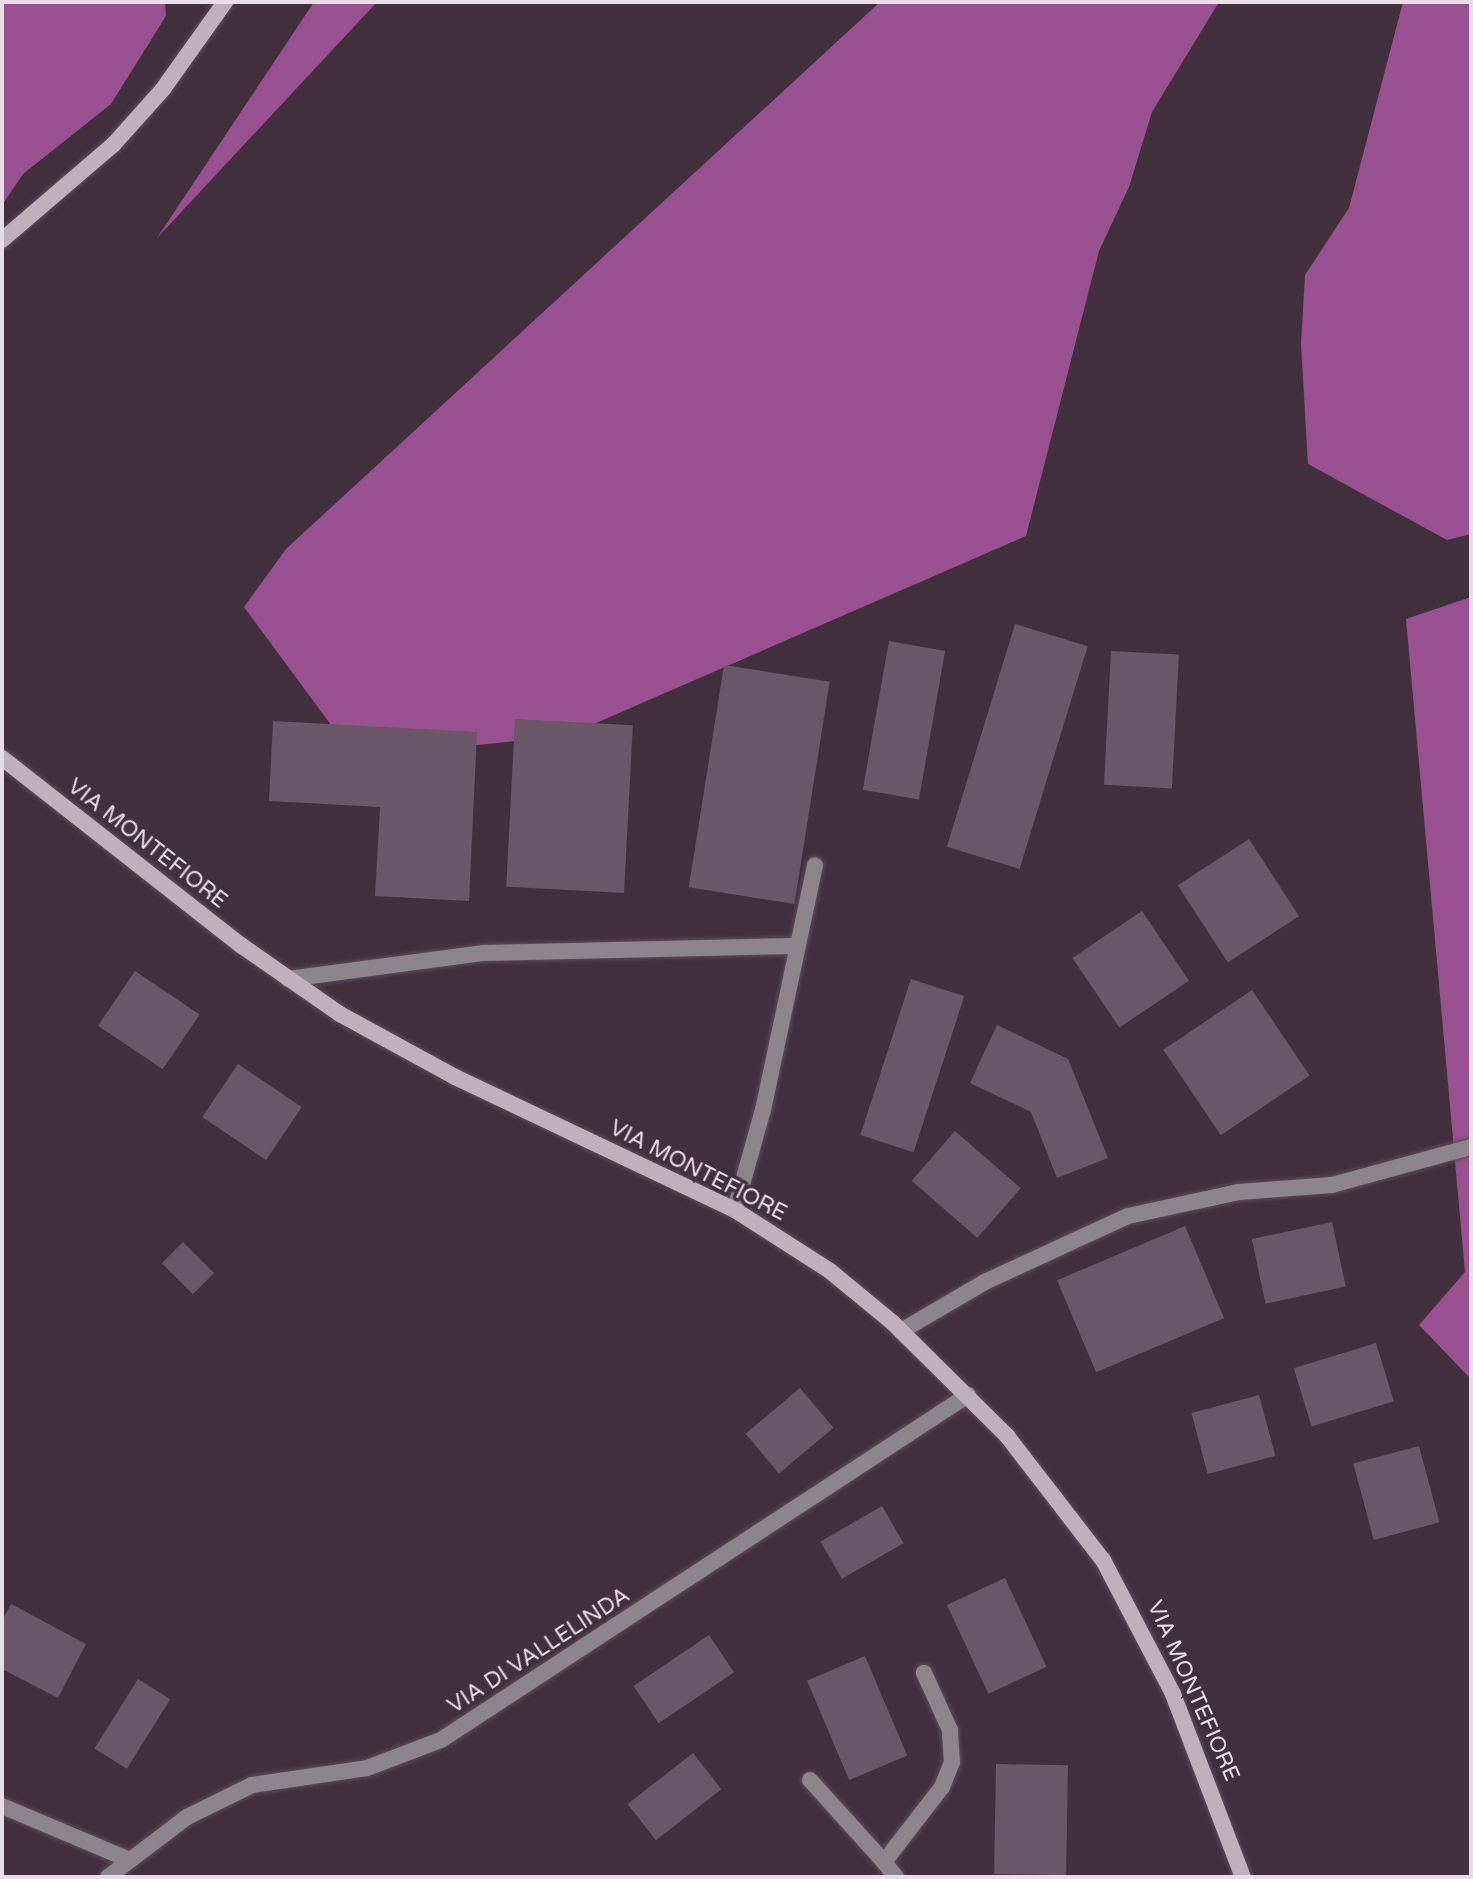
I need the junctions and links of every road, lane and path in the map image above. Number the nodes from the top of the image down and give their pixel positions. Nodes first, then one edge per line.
1 (225, 2) edge
2 (2, 240) edge
3 (2, 758) edge
4 (815, 865) dead end
5 (795, 946) junction
6 (288, 979) junction
7 (1471, 1147) edge
8 (735, 1210) junction
9 (901, 1331) junction
10 (968, 1395) junction
11 (924, 1673) dead end
12 (810, 1780) dead end
13 (2, 1806) edge
14 (130, 1860) junction
15 (884, 1862) junction
16 (108, 1877) edge
17 (896, 1877) edge
18 (1243, 1877) edge

1 - 2 main road
3 - 6 main road, VIA MONTEFIORE
4 - 5 street
5 - 6 street
5 - 8 street
6 - 8 main road, VIA MONTEFIORE
7 - 9 street
8 - 9 main road, VIA MONTEFIORE
9 - 10 main road, VIA MONTEFIORE
10 - 14 street, VIA DI VALLELINDA
10 - 18 main road, VIA MONTEFIORE
11 - 15 street
12 - 15 street
13 - 14 street
14 - 16 street, VIA DI VALLELINDA
15 - 17 street

